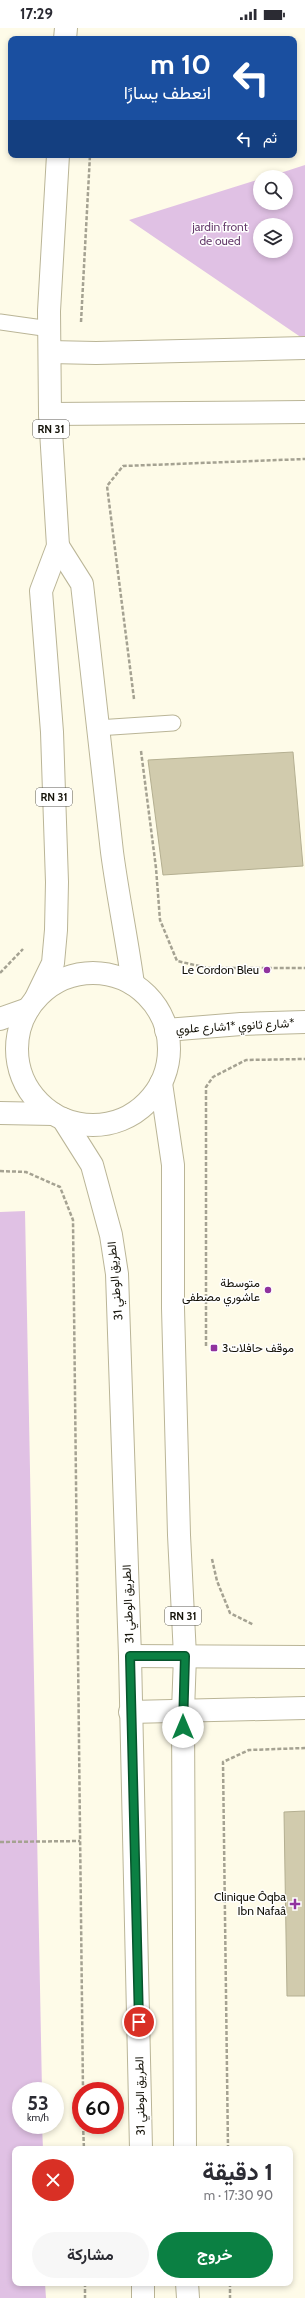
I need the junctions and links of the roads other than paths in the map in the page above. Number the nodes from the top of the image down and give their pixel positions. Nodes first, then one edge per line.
1 (58, 158) edge
2 (49, 320) junction
3 (0, 322) edge
4 (305, 348) edge
5 (50, 352) junction
6 (305, 412) edge
7 (50, 414) junction
8 (58, 546) junction
9 (173, 723) dead end
10 (97, 728) junction
11 (133, 984) junction
12 (32, 1004) junction
13 (0, 1019) edge
14 (305, 1022) edge
15 (166, 1030) junction
16 (161, 1083) junction
17 (0, 1113) edge
18 (58, 1117) junction
19 (130, 1656) junction
20 (185, 1656) junction
21 (305, 1657) edge
22 (305, 1708) edge
23 (183, 1711) junction
24 (130, 1712) junction
25 (141, 2146) edge
26 (185, 2146) edge
27 (143, 2286) edge
28 (187, 2286) edge
29 (143, 2298) edge
30 (188, 2298) edge

1 - 2 main road, RN 31
2 - 3 lane
2 - 5 main road, RN 31
4 - 5 main road
5 - 7 main road, RN 31
6 - 7 main road
7 - 8 main road, RN 31
8 - 10 main road, RN 31
8 - 12 main road, RN 31
9 - 10 lane
10 - 11 main road, RN 31
11 - 12 main road
11 - 15 main road
12 - 13 main road
12 - 18 main road
14 - 15 main road, شارع ثانوي *1شارع علوي*
15 - 16 main road
16 - 18 main road
16 - 20 main road, RN 31
17 - 18 main road
18 - 19 main road, الطريق الوطني 31
19 - 20 main road
19 - 24 main road, الطريق الوطني 31
20 - 21 main road
20 - 23 main road, RN 31
22 - 23 main road
23 - 24 main road
23 - 26 main road, RN 31
24 - 25 main road, الطريق الوطني 31
27 - 29 main road
28 - 30 main road

